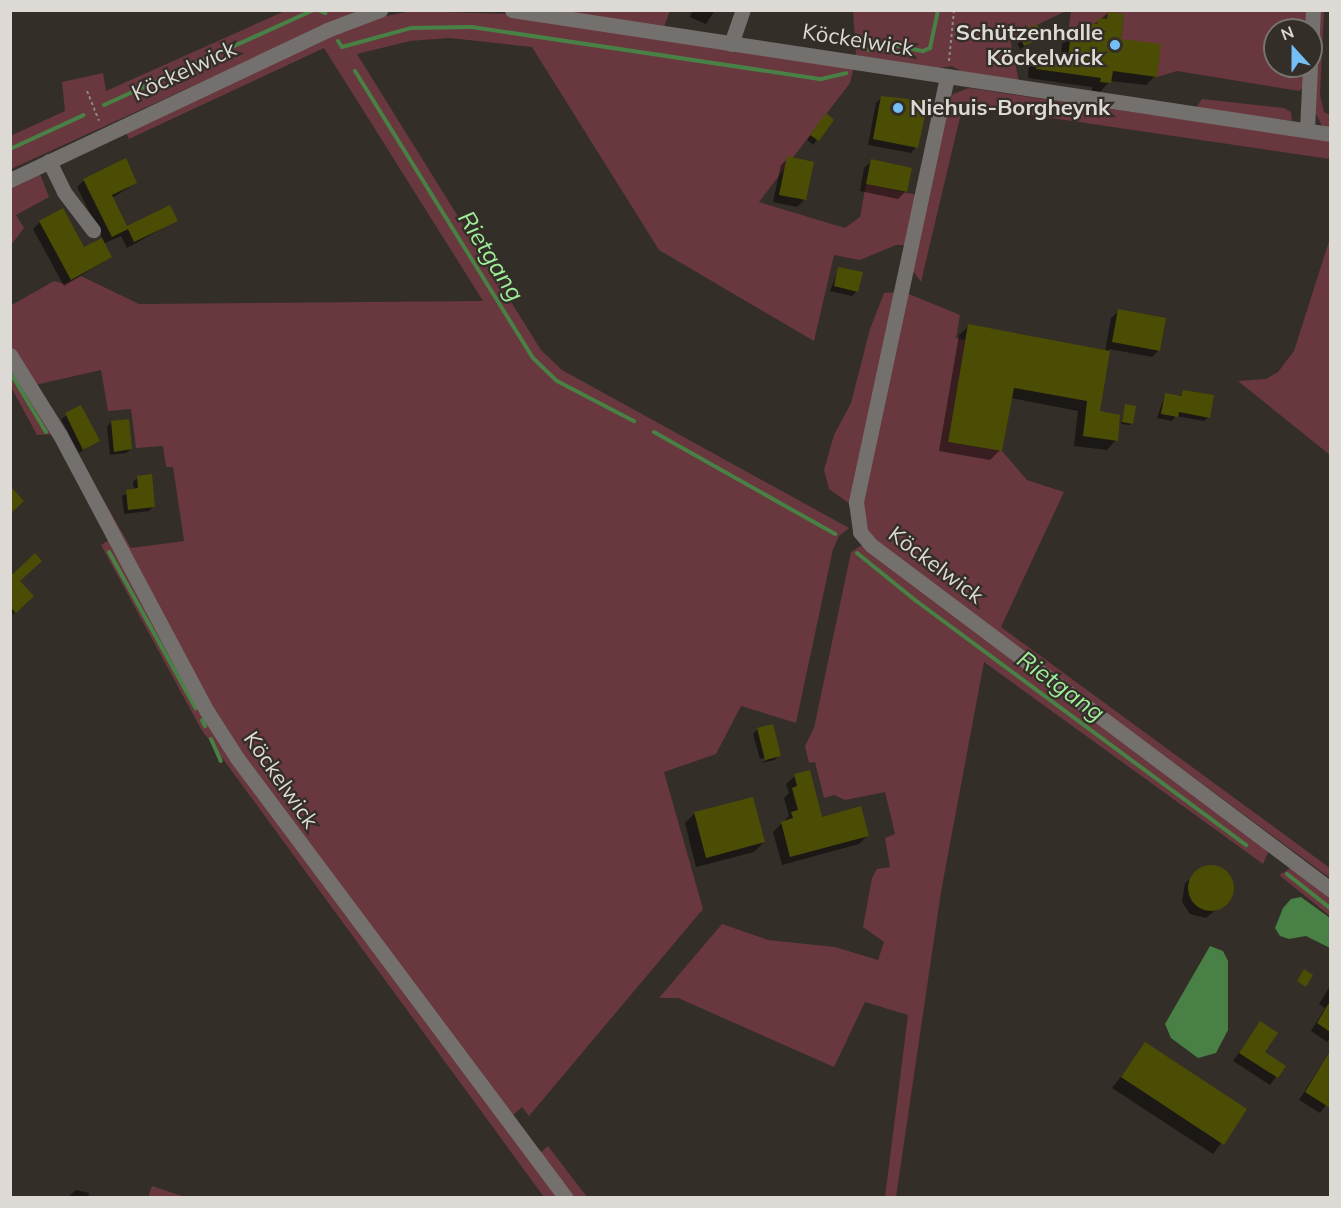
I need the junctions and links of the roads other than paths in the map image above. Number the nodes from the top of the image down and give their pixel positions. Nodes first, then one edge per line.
1 (381, 10) edge
2 (512, 10) edge
3 (743, 10) edge
4 (731, 44) junction
5 (947, 77) junction
6 (1309, 78) edge
7 (1307, 130) junction
8 (1330, 134) edge
9 (49, 161) junction
10 (10, 180) edge
11 (93, 230) dead end
12 (10, 355) edge
13 (1330, 889) edge
14 (566, 1197) edge

1 - 9 street, Köckelwick
2 - 4 street, Köckelwick
3 - 4 street
4 - 5 street, Köckelwick
5 - 7 street, Köckelwick
5 - 13 street, Köckelwick
6 - 7 street
7 - 8 street, Köckelwick
9 - 10 street, Köckelwick
9 - 11 street
12 - 14 street, Köckelwick

